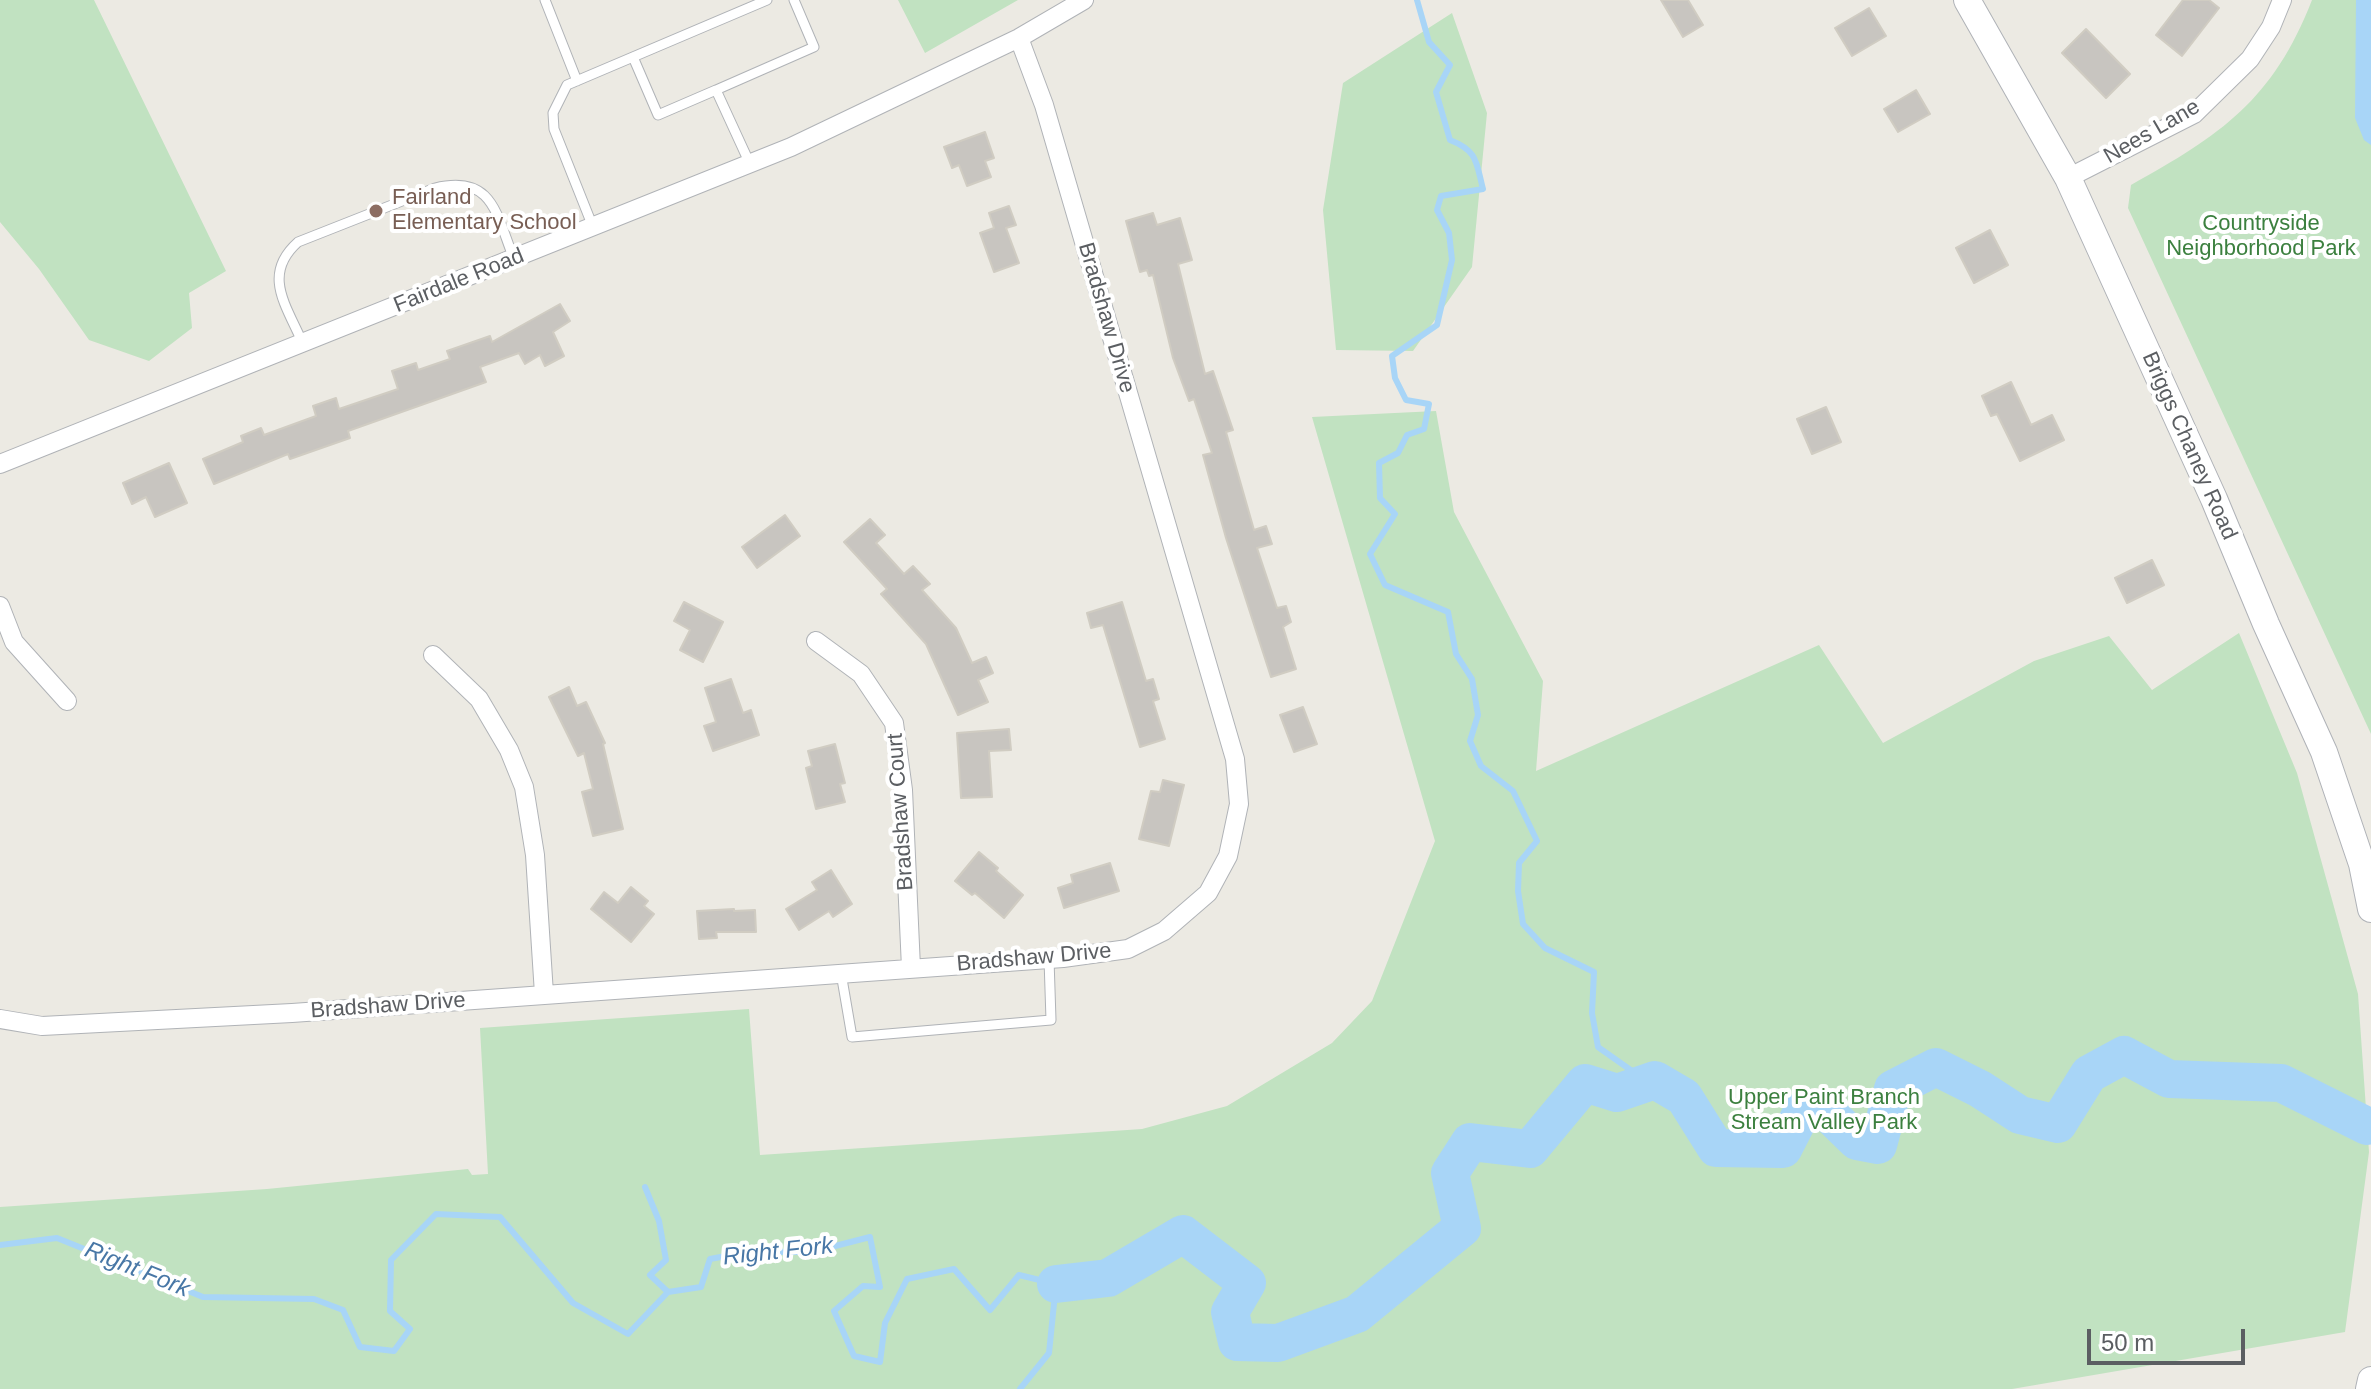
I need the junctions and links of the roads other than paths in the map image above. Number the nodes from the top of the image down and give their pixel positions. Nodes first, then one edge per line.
1 (545, 0) edge
2 (767, 0) edge
3 (794, 0) edge
4 (1084, 0) edge
5 (1967, 0) edge
6 (2282, 0) edge
7 (1019, 38) junction
8 (633, 57) junction
9 (577, 81) junction
10 (716, 90) junction
11 (750, 164) junction
12 (2068, 178) junction
13 (593, 227) junction
14 (514, 259) junction
15 (303, 344) junction
16 (0, 464) edge
17 (0, 606) edge
18 (816, 641) dead end
19 (433, 655) dead end
20 (67, 701) dead end
21 (2371, 909) edge
22 (1049, 959) junction
23 (911, 968) junction
24 (841, 973) junction
25 (544, 994) junction
26 (0, 1019) edge
27 (2371, 1380) edge
28 (2369, 1389) edge

1 - 9 lane
2 - 8 lane
3 - 10 lane
4 - 7 street, Fairdale Road
5 - 12 main road, Briggs Chaney Road
6 - 12 street, Nees Lane
7 - 11 street, Fairdale Road
7 - 22 street, Bradshaw Drive
8 - 9 lane
8 - 10 lane
9 - 13 lane
10 - 11 lane
11 - 13 street, Fairdale Road
12 - 21 main road, Briggs Chaney Road
13 - 14 street, Fairdale Road
14 - 15 street, Fairdale Road
14 - 15 lane
15 - 16 street, Fairdale Road
17 - 20 street
18 - 23 street, Bradshaw Court
19 - 25 street
22 - 23 street, Bradshaw Drive
22 - 24 lane
23 - 24 street, Bradshaw Drive
24 - 25 street, Bradshaw Drive
25 - 26 street, Bradshaw Drive
27 - 28 main road

